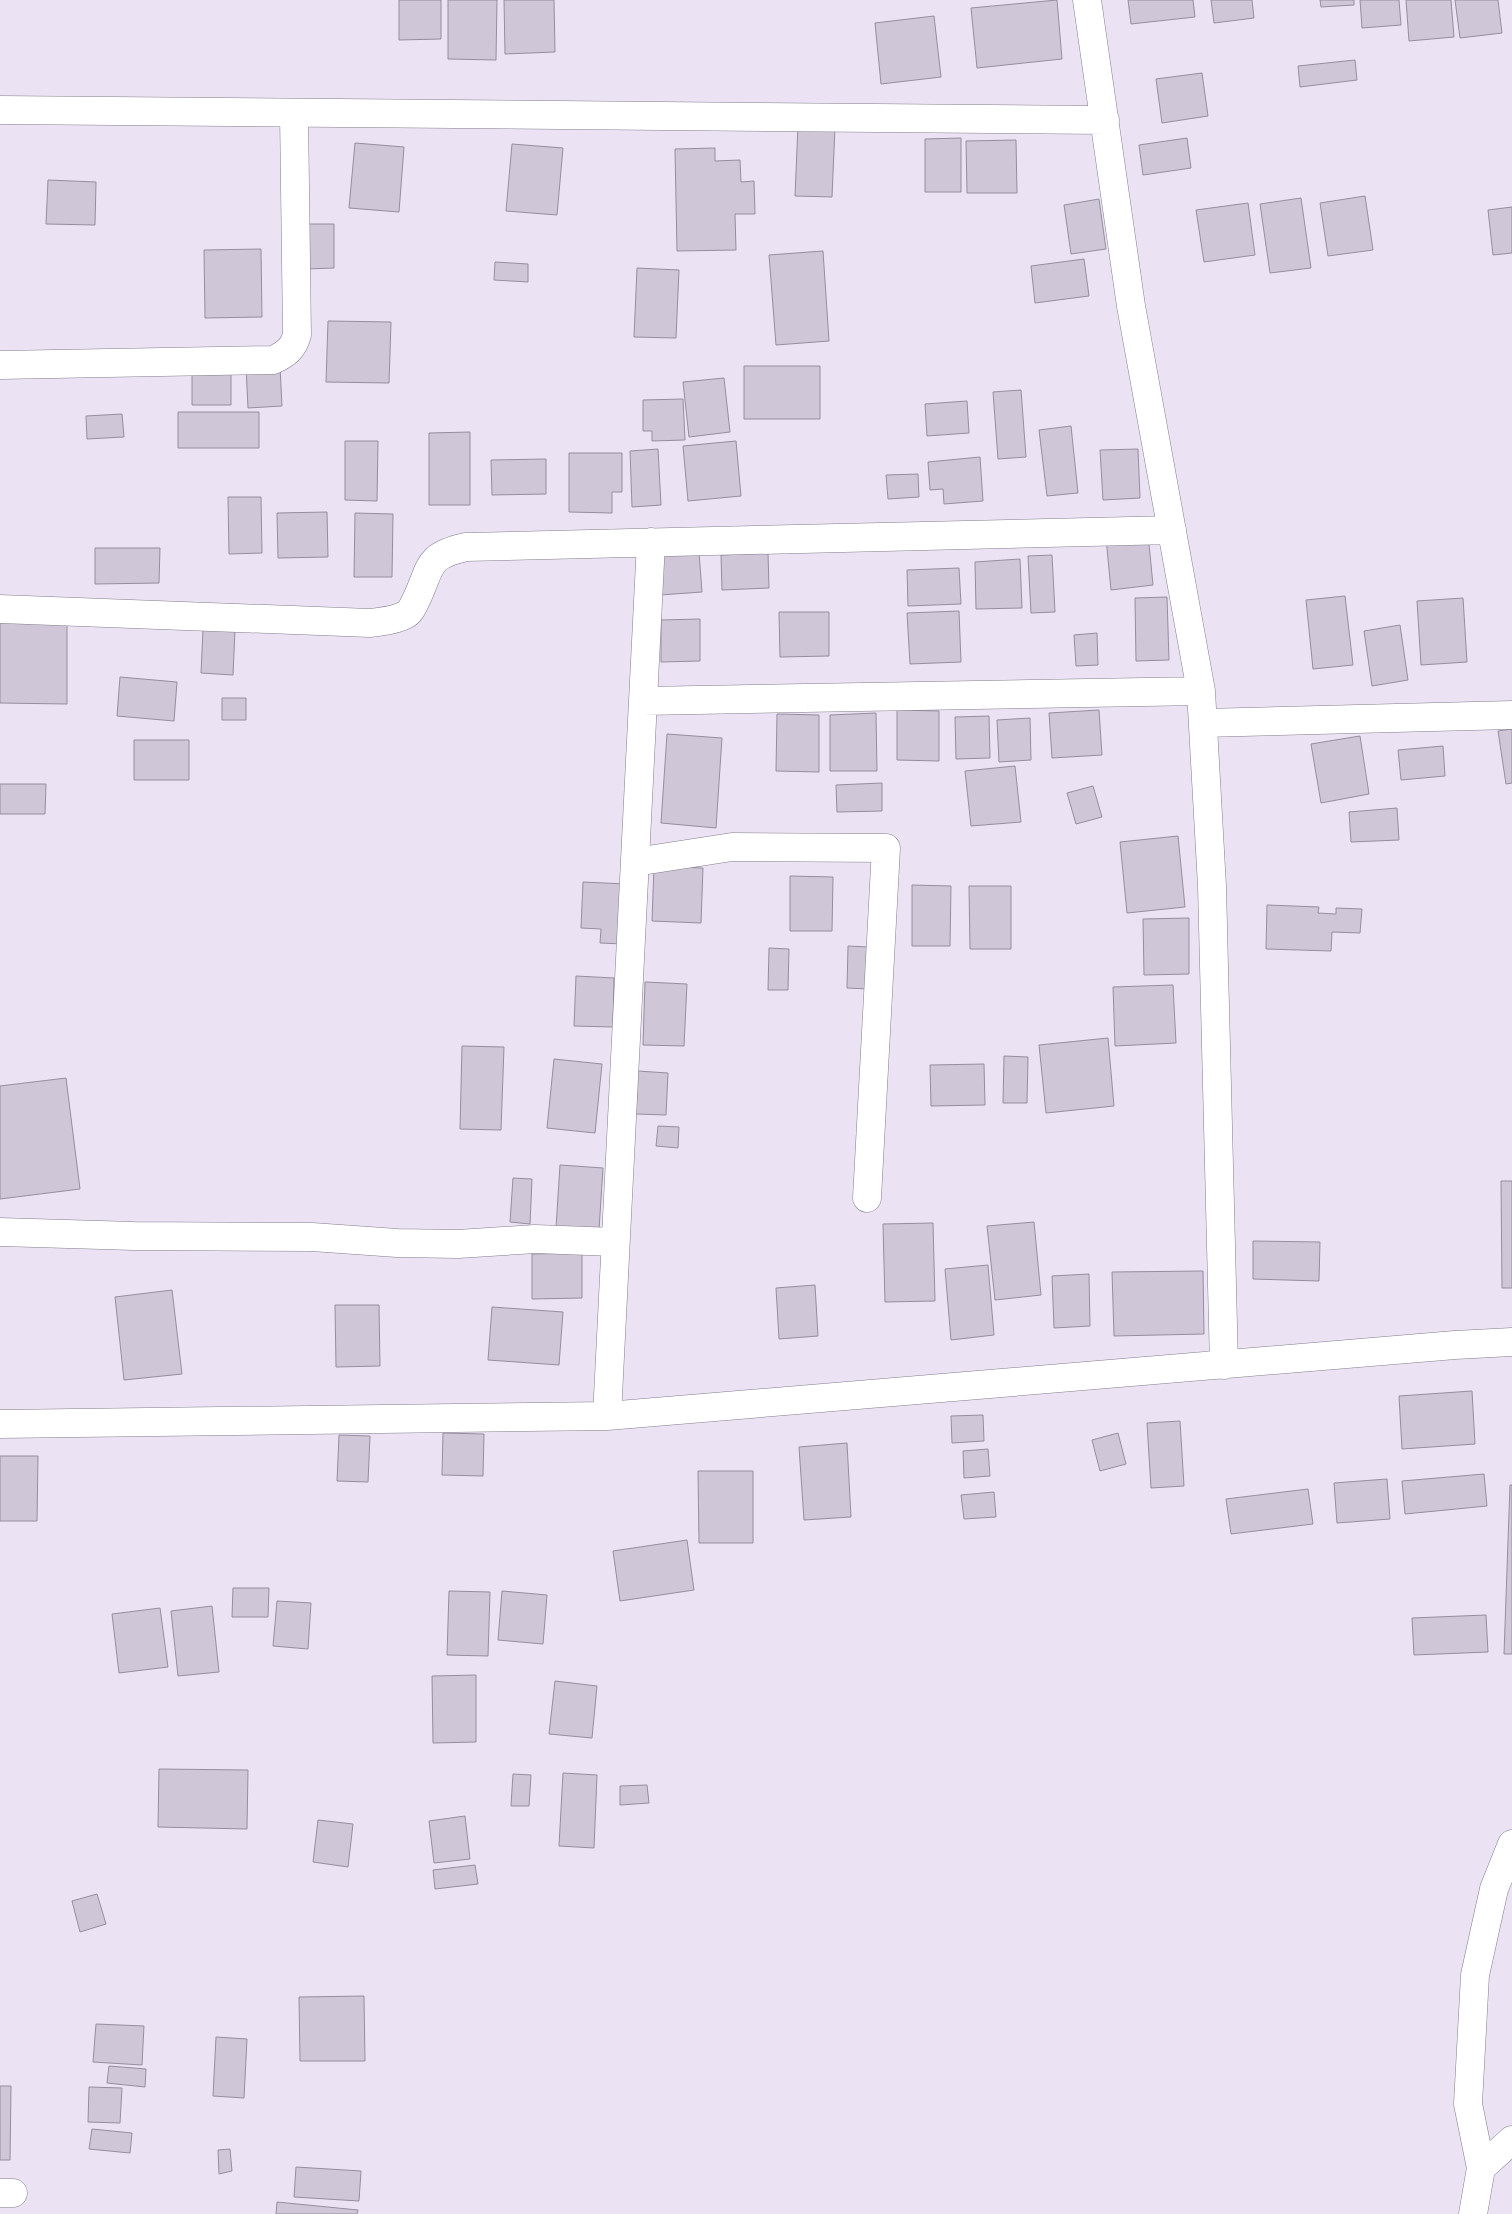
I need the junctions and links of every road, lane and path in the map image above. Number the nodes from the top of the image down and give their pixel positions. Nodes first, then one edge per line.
1 (1087, 0) edge
2 (0, 110) edge
3 (294, 113) junction
4 (1105, 120) junction
5 (0, 365) edge
6 (1172, 530) junction
7 (651, 542) junction
8 (0, 608) edge
9 (1202, 691) junction
10 (643, 701) junction
11 (1512, 715) edge
12 (1203, 723) junction
13 (635, 862) junction
14 (866, 1198) dead end
15 (0, 1232) edge
16 (615, 1242) junction
17 (1512, 1342) edge
18 (1224, 1364) junction
19 (607, 1416) junction
20 (0, 1424) edge
21 (1512, 1844) edge
22 (1512, 2140) edge
23 (1481, 2168) junction
24 (1473, 2214) edge

1 - 4 street
2 - 3 street
3 - 4 street
3 - 5 street
4 - 6 street
6 - 7 street
6 - 9 street
7 - 8 street
7 - 10 street
9 - 10 street
9 - 12 street
10 - 13 street
11 - 12 street
12 - 18 street
13 - 14 street
13 - 16 street
15 - 16 street
16 - 19 street
17 - 18 street
18 - 19 street
19 - 20 street
21 - 23 street
22 - 23 street
23 - 24 street

